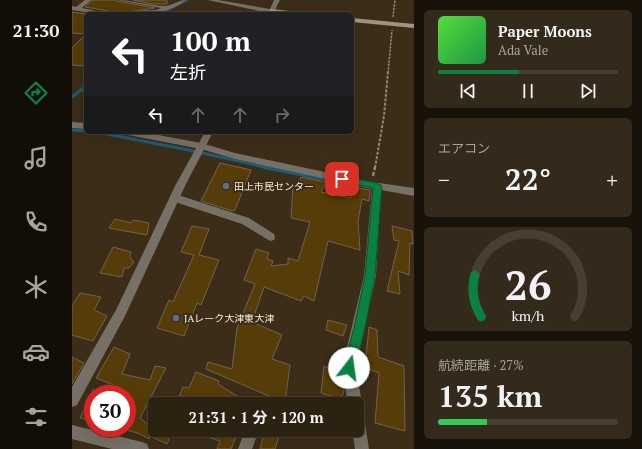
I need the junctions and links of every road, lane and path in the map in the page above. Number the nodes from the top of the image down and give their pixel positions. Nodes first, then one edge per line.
1 (88, 0) edge
2 (120, 0) edge
3 (183, 0) edge
4 (211, 0) edge
5 (277, 0) edge
6 (395, 0) edge
7 (168, 8) junction
8 (74, 9) edge
9 (94, 12) edge
10 (160, 12) edge
11 (270, 12) edge
12 (354, 20) edge
13 (392, 24) junction
14 (414, 26) edge
15 (72, 125) edge
16 (84, 126) edge
17 (138, 134) edge
18 (207, 134) edge
19 (201, 146) junction
20 (375, 186) junction
21 (414, 192) edge
22 (175, 198) junction
23 (270, 237) dead end
24 (354, 397) edge
25 (72, 400) edge
26 (72, 432) edge
27 (249, 437) edge
28 (360, 437) edge
29 (142, 449) edge
30 (245, 449) edge
31 (362, 449) edge

1 - 8 street
2 - 7 street
3 - 7 street
4 - 11 street
5 - 11 street
6 - 13 path
7 - 10 street
8 - 9 street
12 - 13 main road
13 - 14 main road
13 - 20 path
15 - 16 street
17 - 19 street
18 - 19 street
19 - 20 street
19 - 22 street
20 - 21 street
20 - 24 street
22 - 23 street
22 - 25 street
26 - 29 street
27 - 30 street
28 - 31 street

